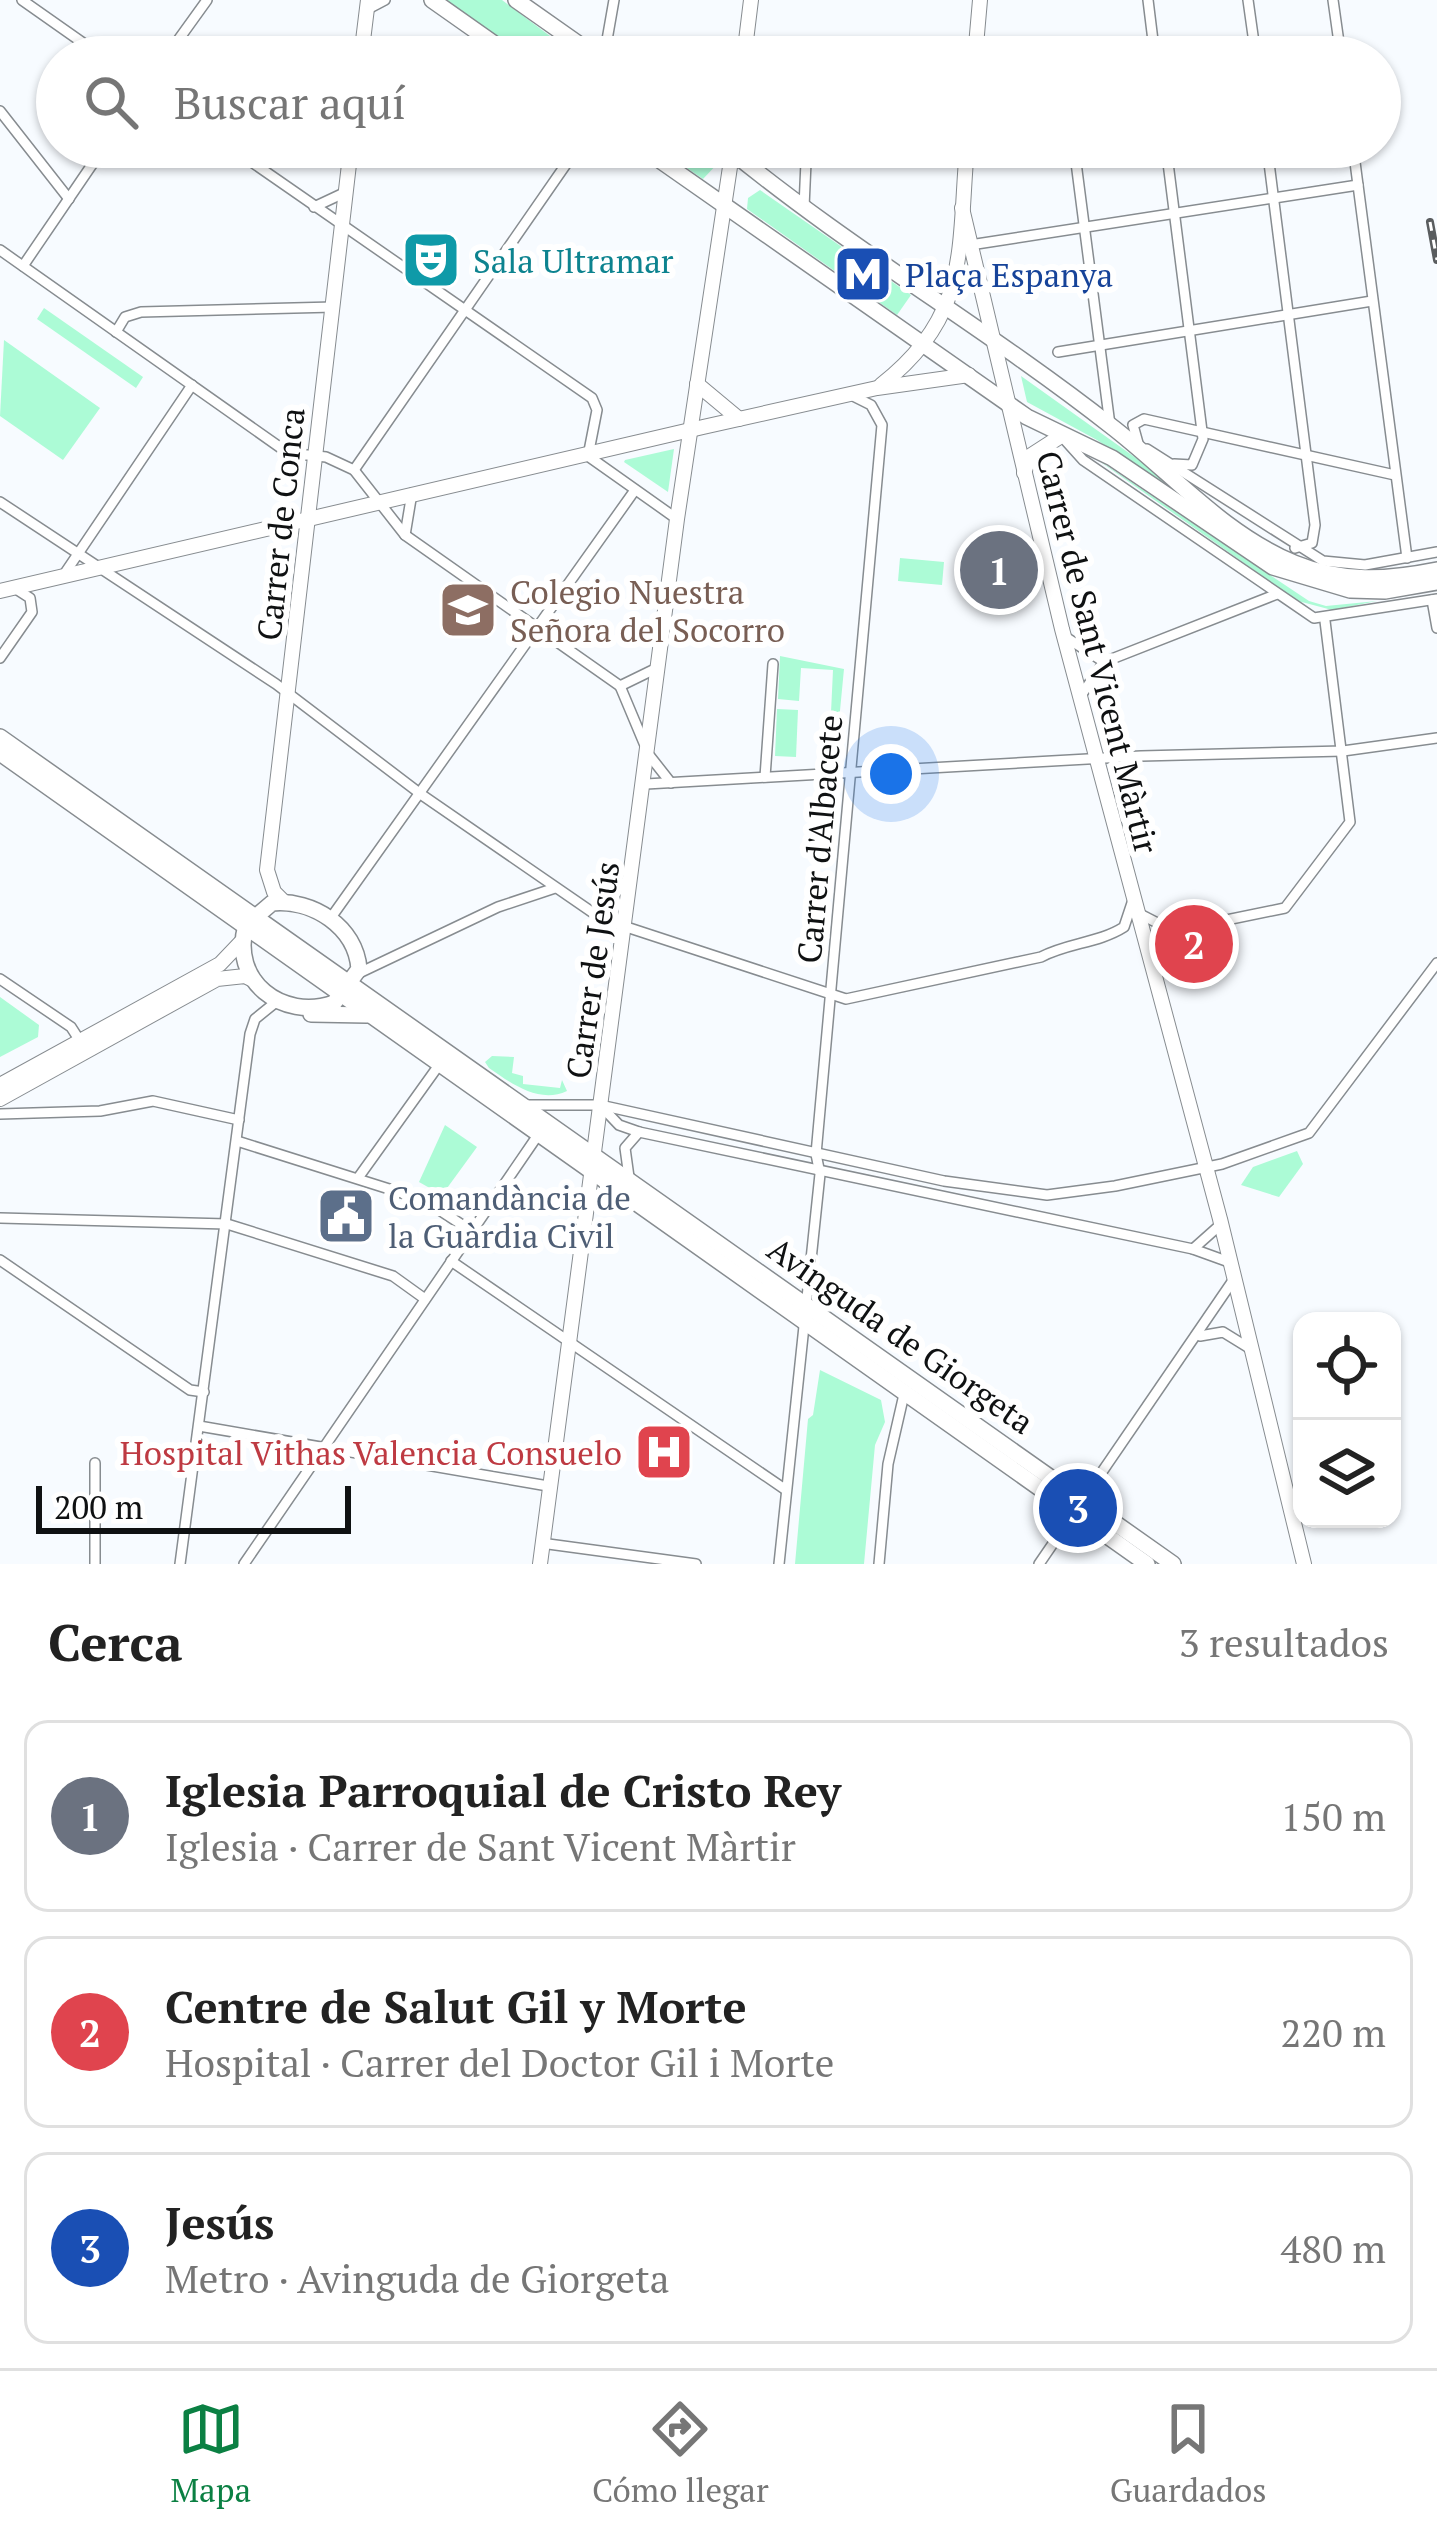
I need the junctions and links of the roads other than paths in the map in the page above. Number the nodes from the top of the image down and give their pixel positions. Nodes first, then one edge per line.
1 (22, 0) edge
2 (385, 0) edge
3 (432, 0) edge
4 (516, 0) edge
5 (614, 0) edge
6 (751, 0) edge
7 (980, 0) edge
8 (1148, 0) edge
9 (1248, 0) edge
10 (1333, 0) edge
11 (205, 1) edge
12 (367, 5) edge
13 (74, 36) edge
14 (181, 36) edge
15 (363, 36) edge
16 (483, 36) edge
17 (567, 36) edge
18 (602, 36) edge
19 (747, 36) edge
20 (977, 36) edge
21 (1152, 36) edge
22 (1253, 36) edge
23 (1338, 36) edge
24 (0, 111) edge
25 (36, 157) edge
26 (45, 168) edge
27 (90, 168) edge
28 (260, 168) edge
29 (349, 168) edge
30 (563, 168) edge
31 (671, 168) edge
32 (728, 168) edge
33 (754, 168) edge
34 (806, 168) edge
35 (965, 168) edge
36 (1077, 168) edge
37 (1169, 168) edge
38 (1269, 168) edge
39 (1356, 168) edge
40 (1358, 185) junction
41 (346, 192) junction
42 (1273, 198) junction
43 (69, 199) junction
44 (314, 206) junction
45 (725, 206) junction
46 (804, 207) junction
47 (1174, 213) junction
48 (343, 226) junction
49 (1086, 230) junction
50 (964, 245) junction
51 (0, 250) edge
52 (23, 266) junction
53 (1372, 301) junction
54 (334, 307) junction
55 (465, 310) junction
56 (948, 310) junction
57 (1288, 313) junction
58 (1190, 331) junction
59 (116, 332) junction
60 (994, 343) junction
61 (926, 345) junction
62 (1100, 345) junction
63 (1058, 352) dead end
64 (969, 375) junction
65 (697, 384) junction
66 (192, 385) junction
67 (877, 388) junction
68 (849, 394) junction
69 (1006, 402) junction
70 (739, 419) junction
71 (1201, 429) junction
72 (691, 431) junction
73 (1124, 435) junction
74 (1061, 436) junction
75 (1305, 454) junction
76 (316, 455) junction
77 (588, 456) junction
78 (1167, 461) junction
79 (354, 470) junction
80 (1024, 473) junction
81 (1395, 475) junction
82 (635, 490) junction
83 (412, 493) junction
84 (379, 500) junction
85 (0, 502) edge
86 (309, 517) junction
87 (677, 519) junction
88 (405, 535) junction
89 (1295, 548) junction
90 (75, 552) junction
91 (1437, 552) edge
92 (1407, 558) junction
93 (95, 566) junction
94 (1437, 570) edge
95 (65, 573) junction
96 (1437, 582) edge
97 (5, 590) edge
98 (1278, 594) junction
99 (1434, 600) edge
100 (1325, 620) junction
101 (1437, 628) edge
102 (536, 630) junction
103 (1064, 636) junction
104 (0, 658) edge
105 (1104, 662) junction
106 (773, 664) dead end
107 (661, 665) junction
108 (620, 686) junction
109 (289, 693) junction
110 (1080, 697) junction
111 (0, 737) edge
112 (1437, 738) edge
113 (0, 750) edge
114 (1343, 752) junction
115 (649, 755) junction
116 (1096, 761) junction
117 (0, 764) edge
118 (851, 773) junction
119 (765, 777) junction
120 (671, 783) junction
121 (646, 784) junction
122 (422, 795) junction
123 (156, 857) junction
124 (560, 890) junction
125 (284, 902) junction
126 (1136, 906) junction
127 (330, 919) junction
128 (625, 925) junction
129 (246, 929) junction
130 (1173, 932) junction
131 (1437, 963) edge
132 (1154, 969) junction
133 (0, 979) edge
134 (256, 981) junction
135 (350, 985) junction
136 (834, 994) junction
137 (282, 1005) junction
138 (368, 1015) junction
139 (80, 1042) junction
140 (68, 1061) junction
141 (439, 1065) junction
142 (0, 1085) edge
143 (0, 1099) edge
144 (521, 1104) junction
145 (600, 1105) junction
146 (0, 1114) edge
147 (239, 1120) junction
148 (639, 1132) junction
149 (538, 1135) junction
150 (237, 1141) junction
151 (816, 1154) junction
152 (592, 1164) junction
153 (1206, 1168) junction
154 (820, 1174) junction
155 (358, 1178) junction
156 (631, 1181) junction
157 (1014, 1191) junction
158 (1039, 1194) junction
159 (1013, 1212) junction
160 (1037, 1217) junction
161 (0, 1218) edge
162 (226, 1224) junction
163 (1220, 1226) junction
164 (470, 1230) junction
165 (1193, 1249) junction
166 (0, 1260) edge
167 (451, 1261) junction
168 (1226, 1261) junction
169 (1234, 1279) junction
170 (425, 1299) junction
171 (804, 1313) junction
172 (1200, 1336) junction
173 (568, 1342) junction
174 (1252, 1350) junction
175 (902, 1373) junction
176 (203, 1393) junction
177 (905, 1394) junction
178 (199, 1426) junction
179 (323, 1447) junction
180 (95, 1463) dead end
181 (548, 1486) junction
182 (786, 1490) junction
183 (1079, 1507) junction
184 (541, 1544) junction
185 (95, 1564) edge
186 (180, 1564) edge
187 (244, 1564) edge
188 (540, 1564) edge
189 (695, 1564) edge
190 (779, 1564) edge
191 (879, 1564) edge
192 (1039, 1564) edge
193 (1147, 1564) edge
194 (1173, 1564) edge
195 (1304, 1564) edge

1 - 13 street
2 - 12 street
3 - 16 main road
4 - 17 main road
5 - 18 street
6 - 19 main road
7 - 20 main road
8 - 21 street
9 - 22 street
10 - 23 street
11 - 14 street
12 - 15 main road
24 - 25 street
26 - 43 street
27 - 43 street
28 - 44 street
29 - 41 main road, Carrer de Conca
30 - 55 street
31 - 45 main road
32 - 45 main road, Carrer de Jesús
33 - 46 main road
34 - 46 street
35 - 50 main road
36 - 49 street
37 - 47 street
38 - 42 street
39 - 40 street
40 - 42 street
40 - 53 street
41 - 44 street
41 - 48 main road, Carrer de Conca
42 - 47 street
42 - 57 street
43 - 52 street
44 - 48 street
45 - 61 main road
45 - 65 main road, Carrer de Jesús
46 - 56 main road
47 - 49 street
47 - 58 street
48 - 54 main road, Carrer de Conca
48 - 55 street
49 - 50 street
49 - 62 street
50 - 56 main road
50 - 60 main road, Carrer de Sant Vicent Màrtir
51 - 52 street
52 - 59 street
53 - 57 street
53 - 81 street
54 - 59 street
54 - 76 main road, Carrer de Conca
55 - 77 street
55 - 79 street
56 - 60 main road
56 - 61 main road
57 - 58 street
57 - 75 street
58 - 62 street
58 - 71 street
59 - 66 street
60 - 69 main road, Carrer de Sant Vicent Màrtir
60 - 73 main road
61 - 64 main road
61 - 67 main road
62 - 63 street
62 - 73 street
64 - 67 main road
64 - 69 main road
65 - 70 main road
65 - 72 main road, Carrer de Jesús
66 - 76 street
66 - 90 street
67 - 68 main road
68 - 70 main road
68 - 118 street, Carrer d'Albacete
69 - 74 main road
69 - 80 main road, Carrer de Sant Vicent Màrtir
70 - 72 main road
71 - 73 street
71 - 75 street
71 - 78 street
72 - 77 main road
72 - 87 main road, Carrer de Jesús
73 - 78 street
73 - 94 main road
74 - 80 main road
74 - 96 main road
74 - 98 street
75 - 81 street
75 - 89 street
76 - 79 street
76 - 86 main road, Carrer de Conca
77 - 82 street
77 - 83 main road
78 - 89 street
79 - 84 street
80 - 103 main road, Carrer de Sant Vicent Màrtir
81 - 92 street
82 - 87 street
82 - 102 street
83 - 84 main road
83 - 88 street
84 - 86 main road
84 - 88 street
85 - 90 street
86 - 93 main road
86 - 109 main road, Carrer de Conca
87 - 107 main road, Carrer de Jesús
88 - 102 street
89 - 92 street
90 - 93 street
90 - 95 street
91 - 92 street
93 - 95 main road
93 - 109 street
95 - 97 main road
97 - 104 street
98 - 100 street
98 - 105 street
99 - 100 street
99 - 101 street
100 - 114 street
102 - 108 street
102 - 122 street
103 - 105 street
103 - 110 main road, Carrer de Sant Vicent Màrtir
105 - 110 street
106 - 119 street
107 - 108 street
107 - 115 main road, Carrer de Jesús
108 - 115 street
109 - 122 street
109 - 125 main road, Carrer de Conca
110 - 116 main road, Carrer de Sant Vicent Màrtir
111 - 123 main road
112 - 114 street
113 - 123 main road
114 - 116 street
114 - 130 street
115 - 120 street
115 - 121 main road, Carrer de Jesús
116 - 118 street
116 - 126 main road, Carrer de Sant Vicent Màrtir
117 - 123 main road
118 - 119 street
118 - 136 street, Carrer d'Albacete
119 - 120 street
120 - 121 street
121 - 128 main road, Carrer de Jesús
122 - 124 street
122 - 127 street
123 - 129 main road
124 - 128 street
124 - 135 street
125 - 127 main road
125 - 129 main road
126 - 130 street
126 - 132 main road, Carrer de Sant Vicent Màrtir
126 - 136 street
127 - 135 main road
128 - 136 street
128 - 145 main road, Carrer de Jesús
129 - 134 main road
129 - 135 main road
129 - 139 main road
130 - 132 street
131 - 153 street
132 - 153 main road, Carrer de Sant Vicent Màrtir
133 - 139 street
134 - 137 main road
134 - 140 main road
135 - 137 main road
135 - 138 main road
135 - 144 main road
136 - 151 street, Carrer d'Albacete
137 - 138 main road
137 - 147 street
138 - 141 main road
139 - 140 street
139 - 142 main road
140 - 143 main road
141 - 149 main road
141 - 155 street
144 - 145 street
144 - 152 main road
145 - 148 street
145 - 151 street
145 - 152 main road, Carrer de Jesús
146 - 147 street
147 - 150 street
148 - 154 street
148 - 156 street
149 - 152 main road
149 - 164 street
150 - 155 street
150 - 162 street
151 - 154 street, Carrer d'Albacete
151 - 157 street
152 - 156 main road, Avinguda de Giorgeta
152 - 171 main road, Avinguda de Giorgeta
152 - 173 main road, Carrer de Jesús
153 - 158 street
153 - 163 main road, Carrer de Sant Vicent Màrtir
154 - 159 street
154 - 171 street, Carrer d'Albacete
155 - 164 street
156 - 171 main road, Avinguda de Giorgeta
157 - 158 street
157 - 159 street
158 - 160 street
159 - 160 street
160 - 165 street
161 - 162 street
162 - 170 street
162 - 176 street
163 - 165 street
163 - 168 main road, Carrer de Sant Vicent Màrtir
164 - 167 street
165 - 168 street
166 - 176 street
167 - 170 street
167 - 173 street
168 - 169 main road, Carrer de Sant Vicent Màrtir
169 - 172 street
169 - 174 main road, Carrer de Sant Vicent Màrtir
170 - 179 street
171 - 175 main road, Avinguda de Giorgeta
171 - 177 main road, Avinguda de Giorgeta
171 - 182 street, Carrer d'Albacete
172 - 174 street
172 - 183 street
173 - 181 main road, Carrer de Jesús
173 - 182 street
174 - 195 main road, Carrer de Sant Vicent Màrtir
175 - 177 street
175 - 183 main road, Avinguda de Giorgeta
176 - 178 street
177 - 183 main road, Avinguda de Giorgeta
177 - 191 street
178 - 179 street
178 - 186 street
179 - 181 street
179 - 187 street
180 - 185 street
181 - 184 main road, Carrer de Jesús
182 - 190 street, Carrer d'Albacete
183 - 192 street
183 - 193 main road, Avinguda de Giorgeta
183 - 194 main road, Avinguda de Giorgeta
184 - 188 main road, Carrer de Jesús
184 - 189 street

